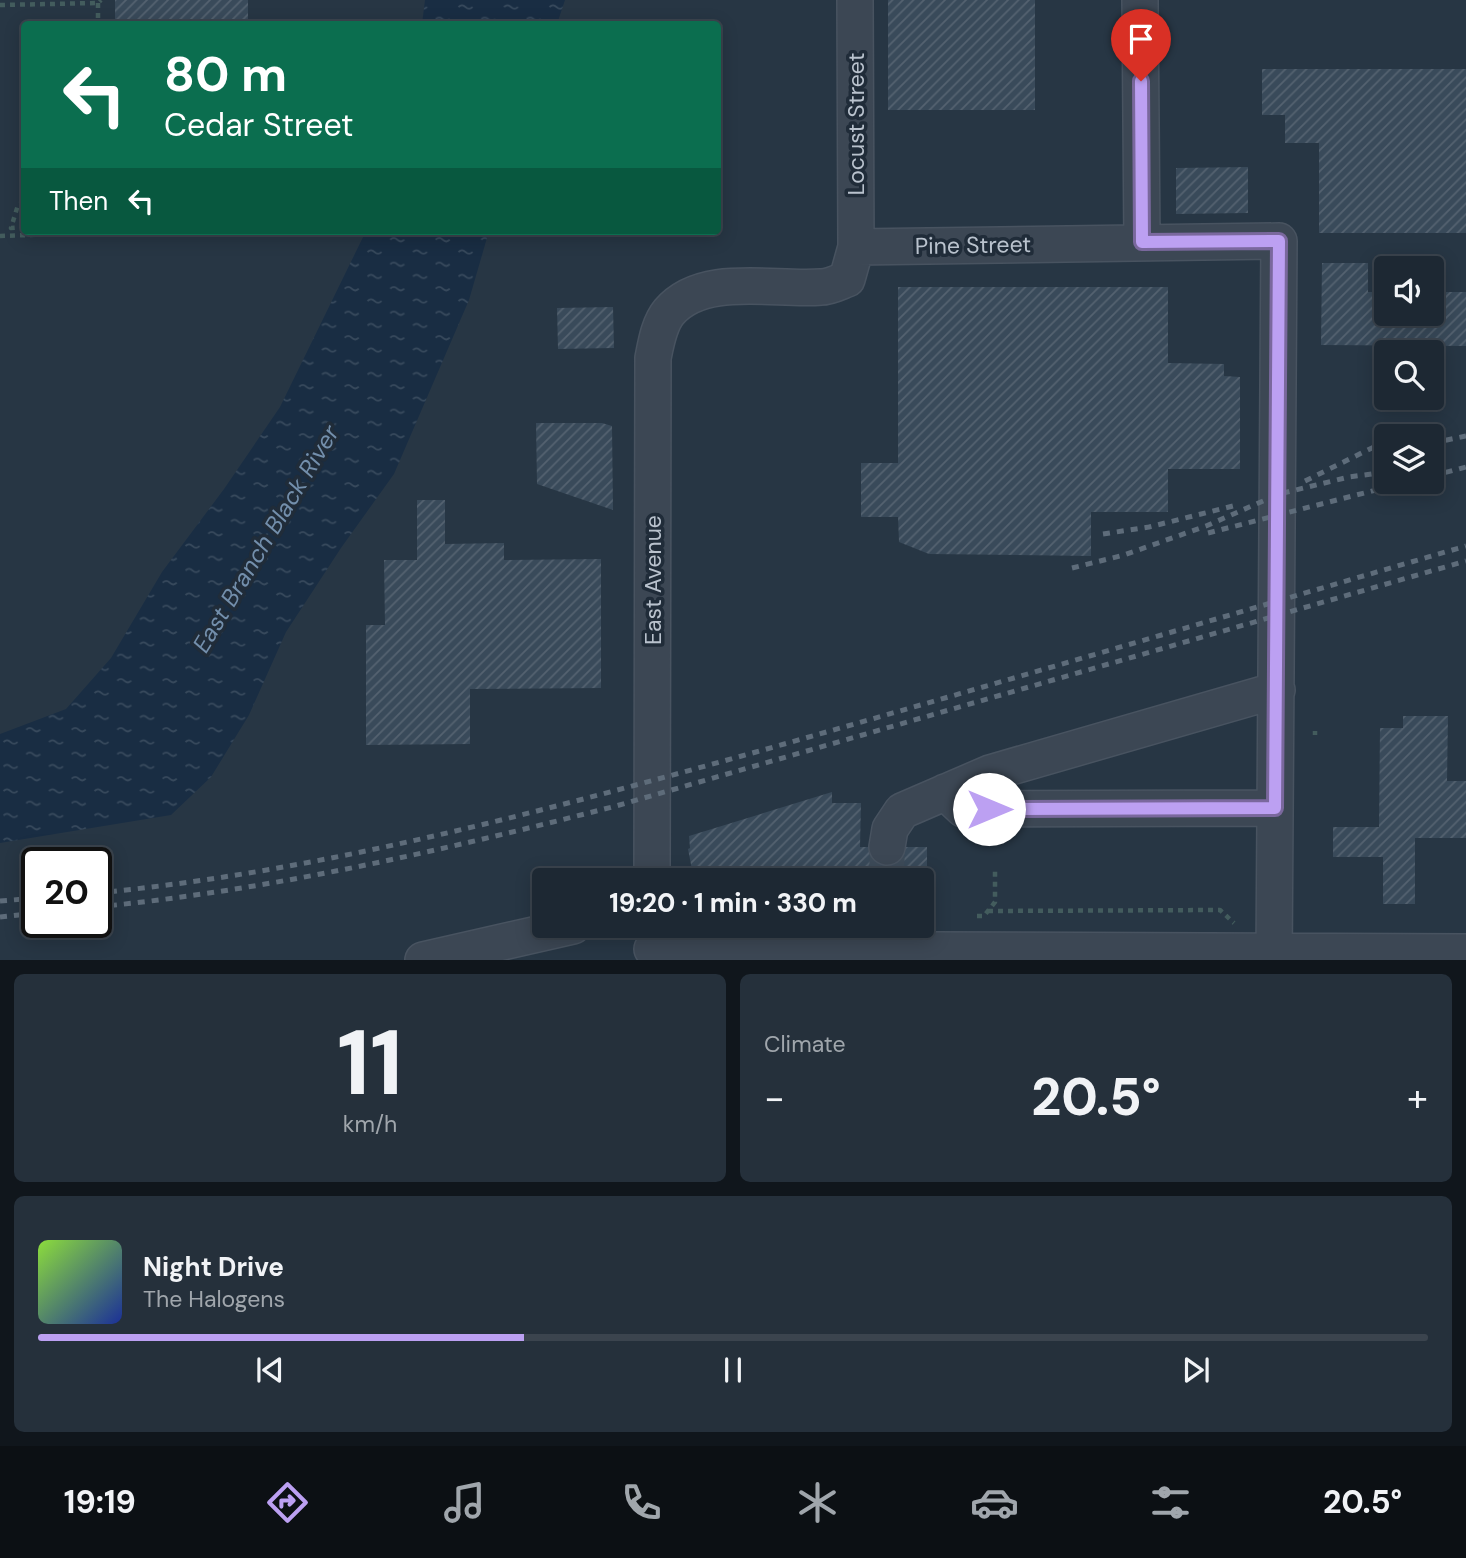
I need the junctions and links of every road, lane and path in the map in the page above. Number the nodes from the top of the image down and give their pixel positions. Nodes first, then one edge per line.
1 (855, 0) edge
2 (1140, 0) edge
3 (99, 1) edge
4 (0, 5) edge
5 (98, 21) edge
6 (21, 203) edge
7 (21, 227) edge
8 (11, 228) junction
9 (38, 235) edge
10 (0, 236) edge
11 (9, 236) junction
12 (1142, 242) junction
13 (856, 247) junction
14 (1276, 690) junction
15 (945, 792) junction
16 (1275, 808) junction
17 (887, 847) tunnel mouth
18 (652, 868) edge
19 (995, 871) dead end
20 (988, 911) junction
21 (977, 916) dead end
22 (1243, 930) dead end
23 (532, 935) edge
24 (886, 938) edge
25 (652, 945) edge
26 (1466, 952) edge
27 (1274, 955) edge
28 (423, 960) edge

1 - 13 street, Locust Street
2 - 12 street
3 - 4 path
3 - 5 path
6 - 8 path
7 - 8 path
8 - 11 path
9 - 11 path
10 - 11 path
12 - 13 street, Pine Street
12 - 14 street, Pine Street
13 - 18 street, East Avenue
14 - 15 street
14 - 16 street
15 - 16 street
15 - 17 street
16 - 27 street
19 - 20 path
20 - 21 path
20 - 22 path
23 - 28 street
24 - 25 street
24 - 27 street
26 - 27 street

